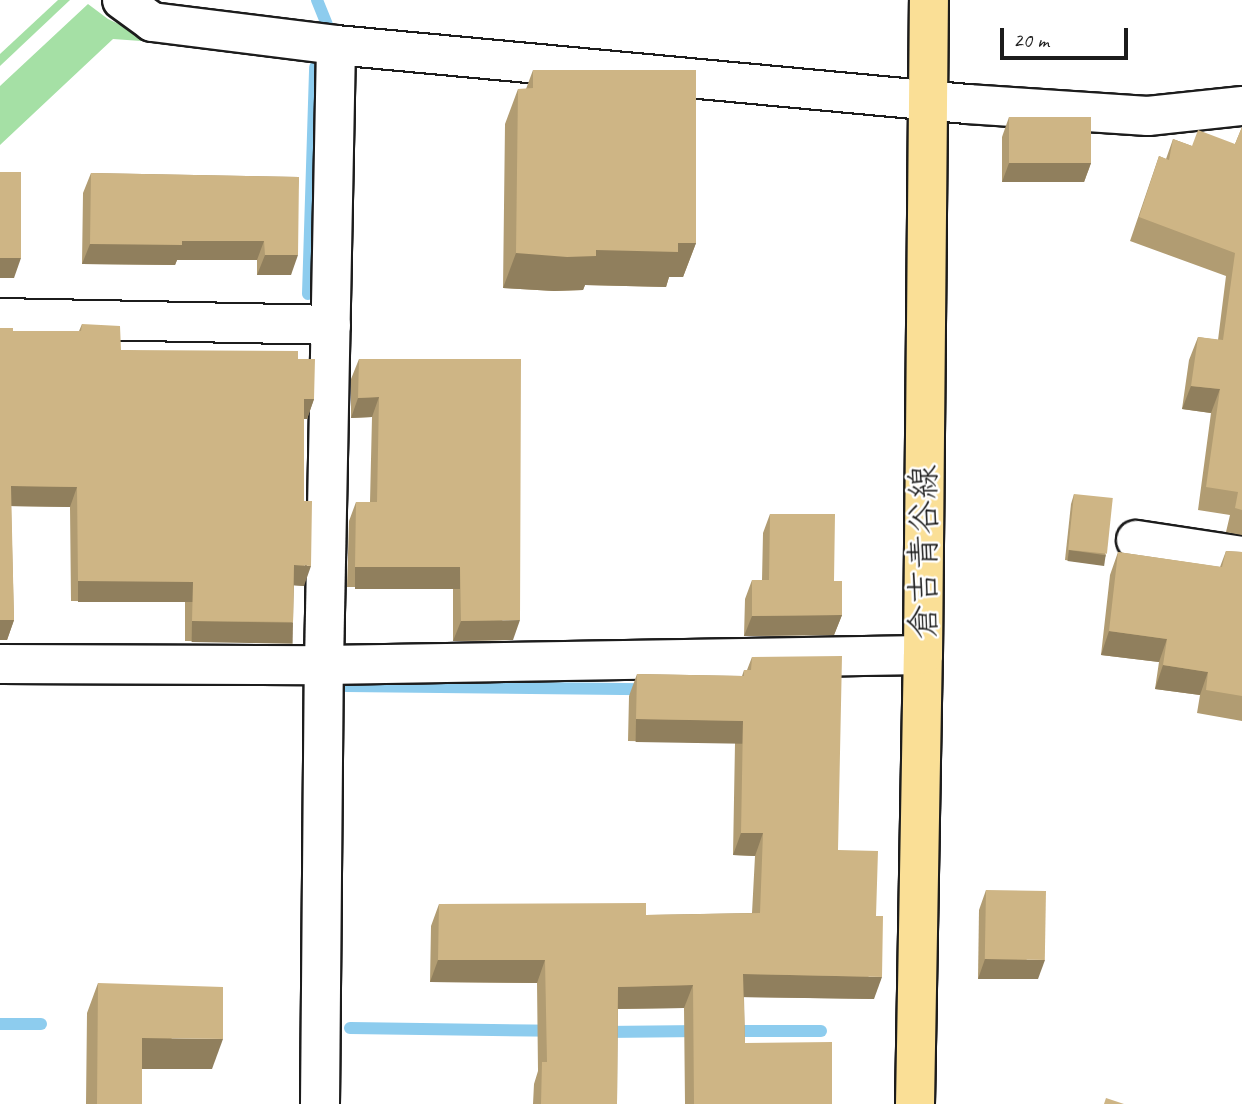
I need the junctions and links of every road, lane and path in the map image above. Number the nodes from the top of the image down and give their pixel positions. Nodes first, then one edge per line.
1 (122, 0) edge
2 (929, 0) edge
3 (336, 45) junction
4 (927, 99) junction
5 (1242, 106) edge
6 (0, 318) edge
7 (331, 325) junction
8 (1136, 540) dead end
9 (1242, 556) edge
10 (923, 655) junction
11 (0, 664) edge
12 (324, 664) junction
13 (320, 1104) edge
14 (915, 1104) edge

1 - 3 street
2 - 4 main road, 倉吉青谷線
3 - 4 street
3 - 7 street
4 - 5 street
4 - 10 main road, 倉吉青谷線
6 - 7 street
7 - 12 street
8 - 9 street
10 - 12 street
10 - 14 main road, 倉吉青谷線
11 - 12 street
12 - 13 street

